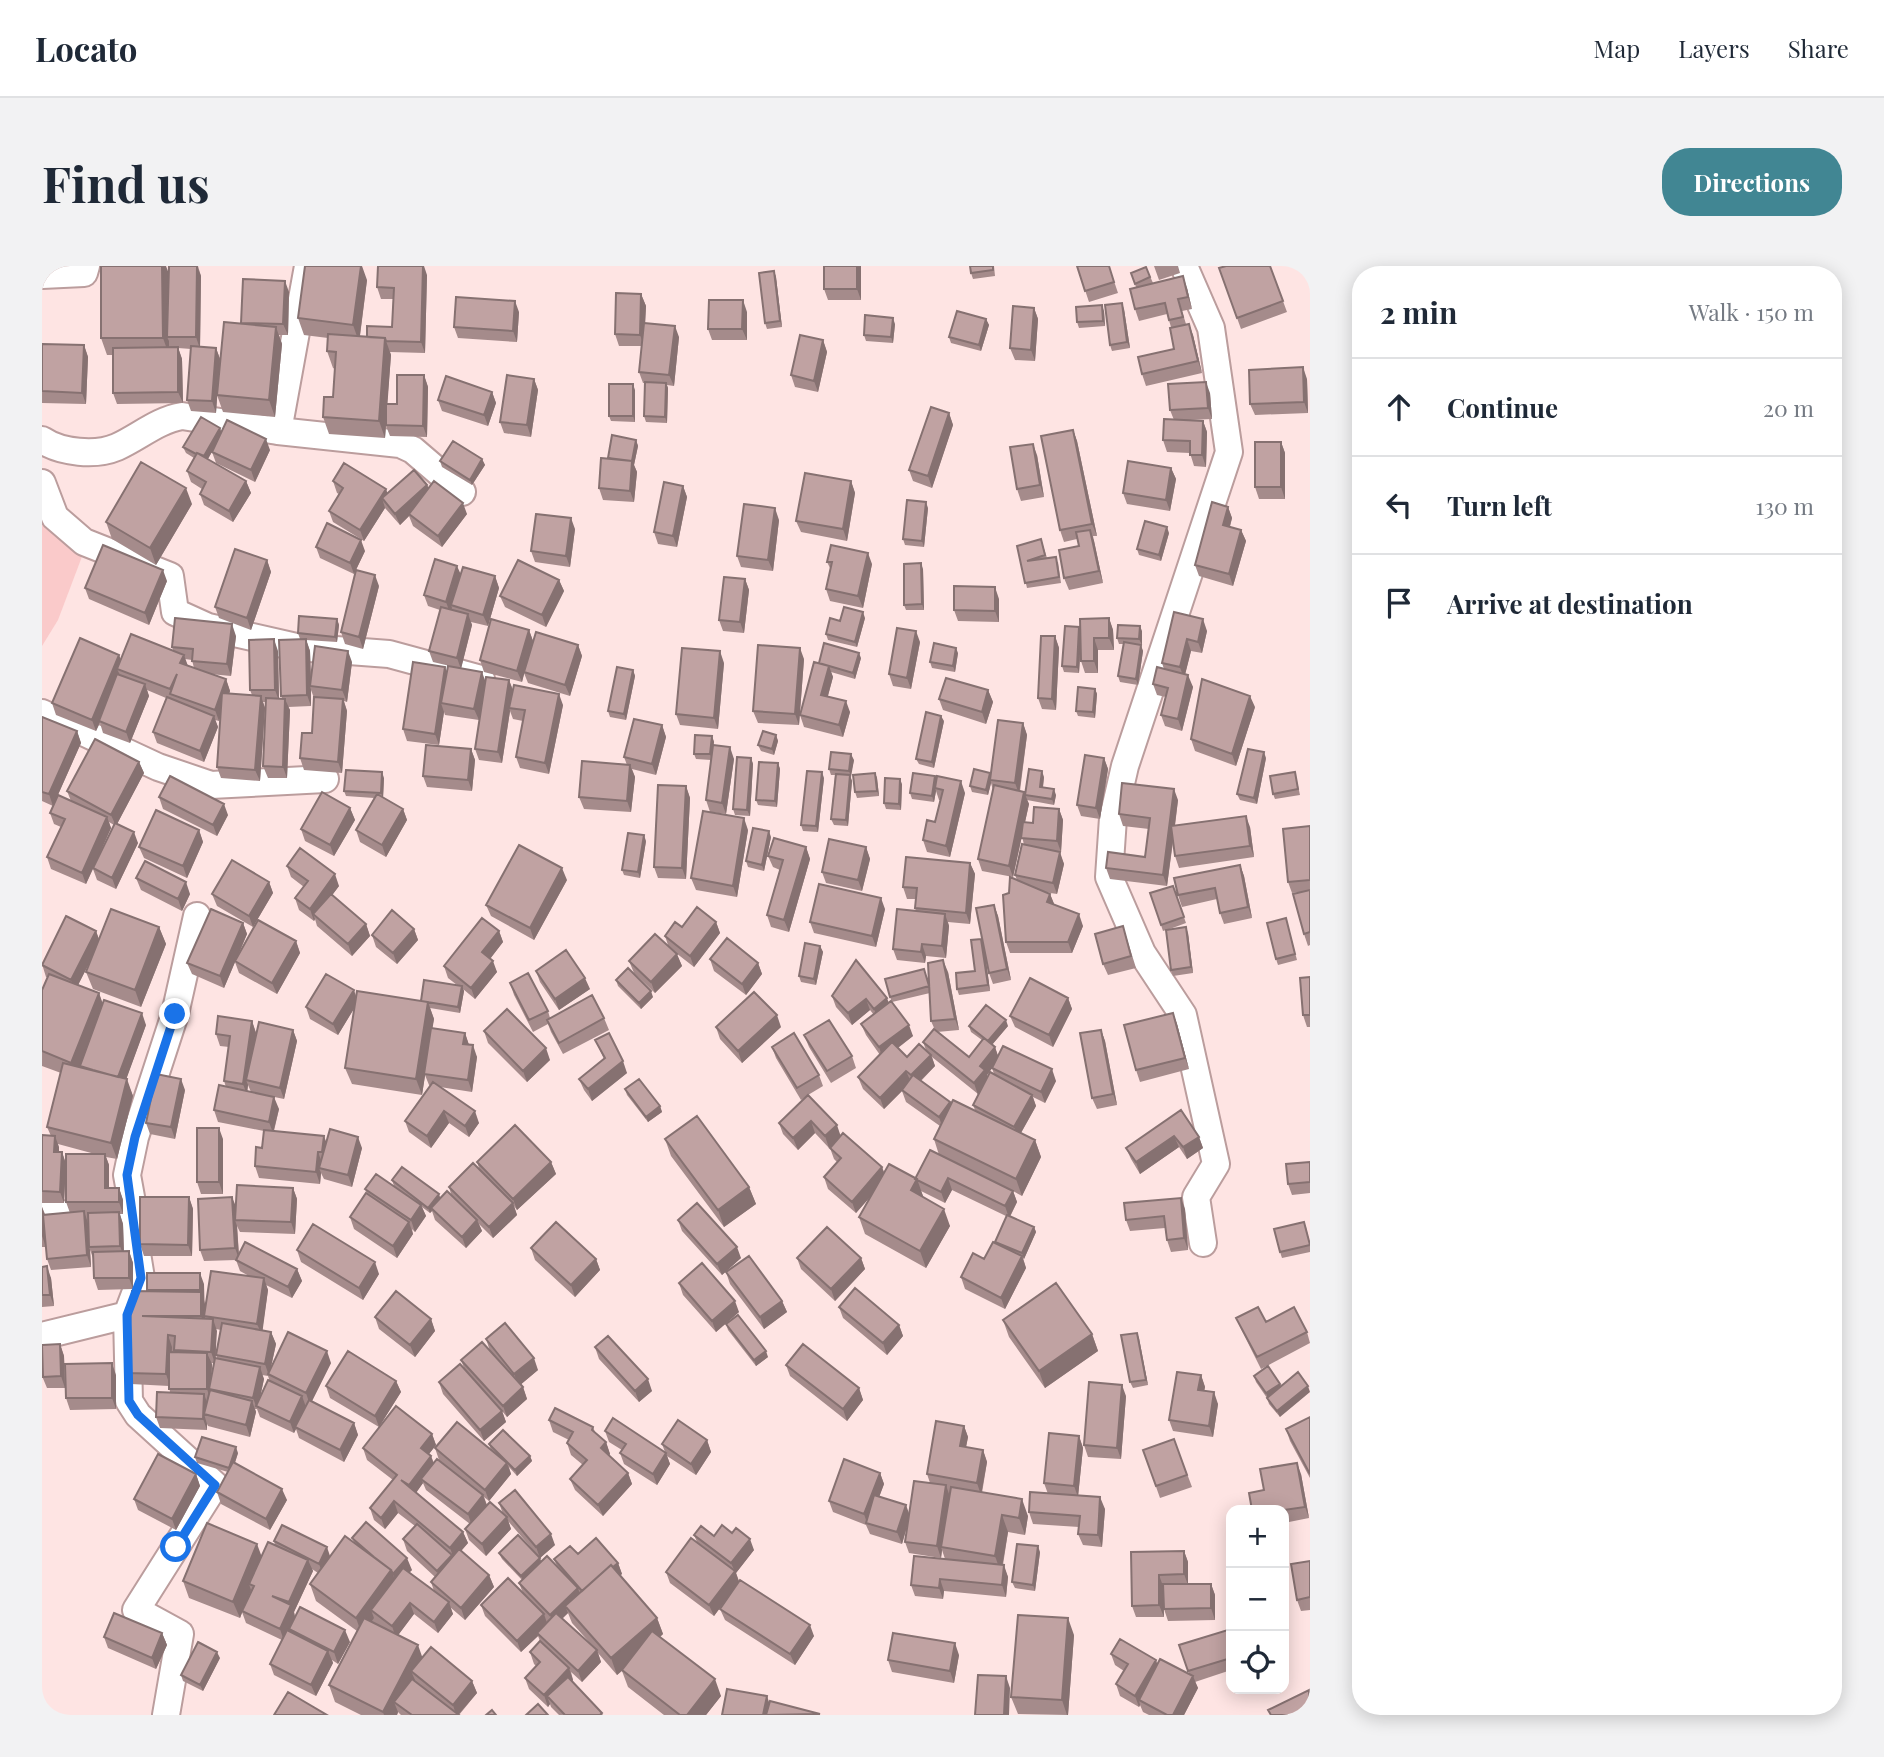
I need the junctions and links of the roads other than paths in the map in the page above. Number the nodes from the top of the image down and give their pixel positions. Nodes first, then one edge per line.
1 (86, 266) edge
2 (308, 266) edge
3 (1184, 266) edge
4 (42, 275) edge
5 (278, 431) junction
6 (42, 440) edge
7 (42, 483) edge
8 (462, 492) dead end
9 (510, 687) edge
10 (42, 713) edge
11 (325, 779) dead end
12 (197, 915) dead end
13 (42, 1207) edge
14 (135, 1219) junction
15 (1203, 1243) dead end
16 (127, 1315) junction
17 (42, 1336) edge
18 (166, 1715) edge

1 - 4 street
2 - 5 street
3 - 15 street
5 - 6 street
5 - 8 street
7 - 9 street
10 - 11 street
12 - 14 street
13 - 14 street
14 - 16 street
16 - 17 street
16 - 18 street

